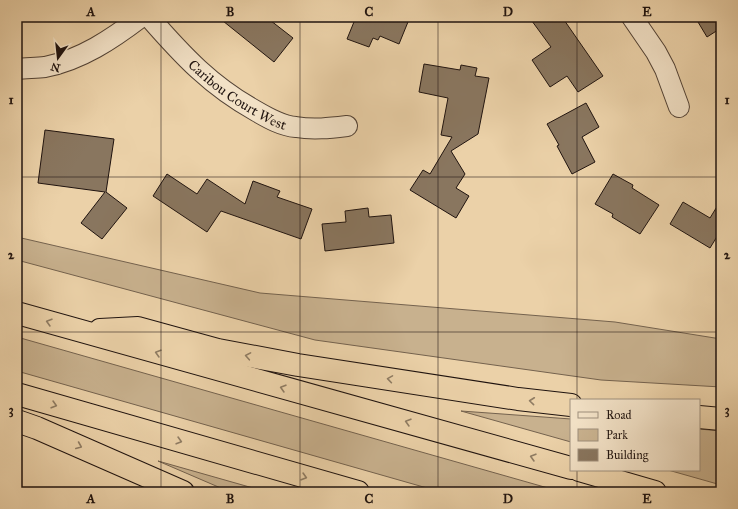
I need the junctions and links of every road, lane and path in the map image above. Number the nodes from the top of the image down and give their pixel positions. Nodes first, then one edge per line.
1 (141, 17) edge
2 (150, 17) edge
3 (632, 17) edge
4 (17, 69) edge
5 (679, 107) dead end
6 (347, 126) dead end
7 (17, 313) edge
8 (81, 331) junction
9 (17, 394) edge
10 (570, 405) edge
11 (700, 417) edge
12 (721, 419) edge
13 (17, 421) edge
14 (570, 468) edge
15 (582, 471) edge
16 (184, 492) edge
17 (358, 492) edge
18 (655, 492) edge

1 - 4 street
2 - 6 street, Caribou Court West
3 - 5 street
8 -> 7 highway
10 -> 8 highway
14 -> 8 highway
9 -> 17 highway
11 - 12 highway
13 -> 16 highway
15 - 18 highway

